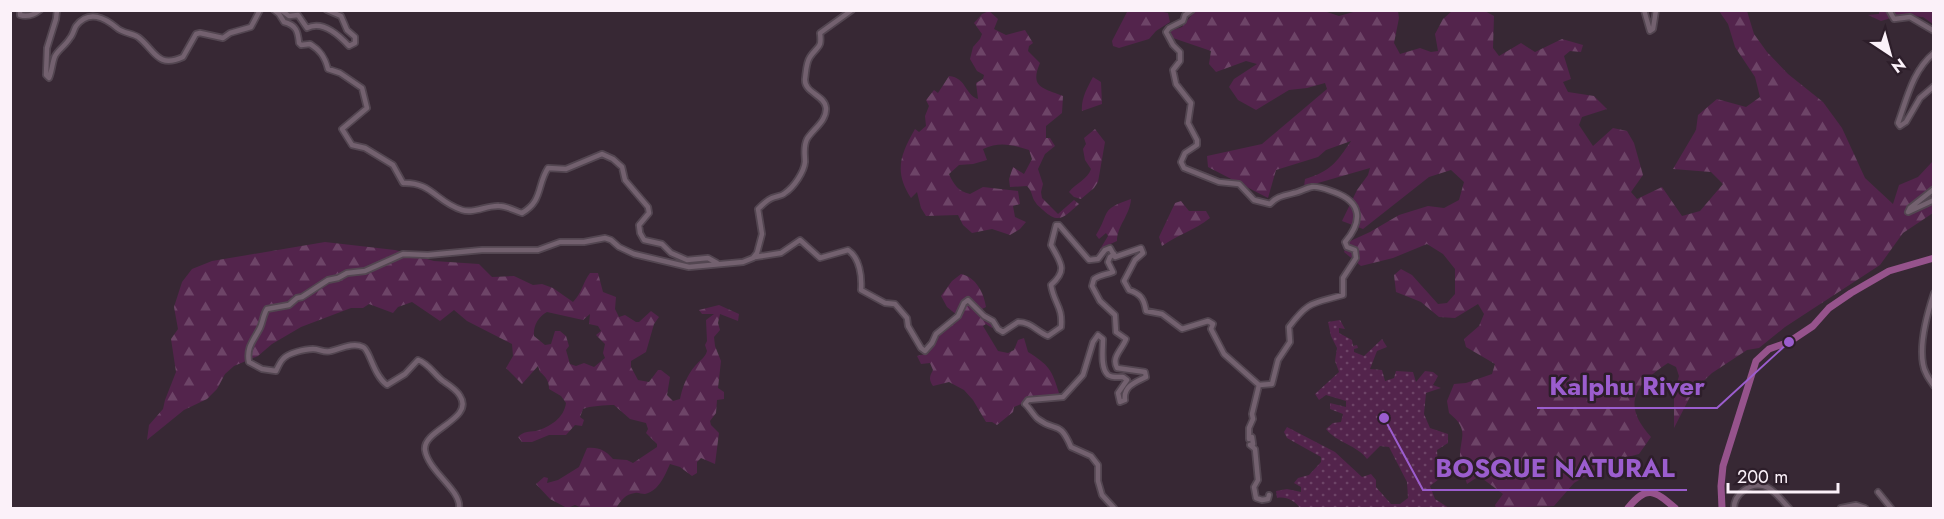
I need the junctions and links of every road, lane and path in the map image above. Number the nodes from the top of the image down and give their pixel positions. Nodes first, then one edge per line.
1 (20, 10) edge
2 (40, 10) edge
3 (57, 10) edge
4 (260, 10) edge
5 (274, 10) edge
6 (281, 10) edge
7 (327, 10) edge
8 (852, 10) edge
9 (1192, 10) edge
10 (1644, 10) edge
11 (1656, 10) edge
12 (1889, 10) edge
13 (1934, 31) edge
14 (1934, 53) edge
15 (1934, 86) edge
16 (1934, 189) edge
17 (1934, 200) edge
18 (1114, 255) junction
19 (753, 258) junction
20 (719, 264) junction
21 (1934, 293) edge
22 (1259, 385) junction
23 (1934, 386) edge
24 (1878, 492) dead end
25 (1269, 495) dead end
26 (459, 508) edge
27 (1114, 508) edge
28 (1734, 508) edge
29 (1789, 508) edge
30 (1841, 508) edge
31 (1865, 508) edge
32 (1891, 508) edge

1 - 2 street
3 - 4 street
5 - 20 street
6 - 7 street
8 - 19 street
9 - 22 street
10 - 11 street
12 - 13 street
14 - 15 street
16 - 17 street
18 - 19 street
18 - 22 street
18 - 27 street
19 - 20 street
20 - 26 street
21 - 23 street
22 - 25 street
24 - 32 street
28 - 29 street
30 - 31 street

